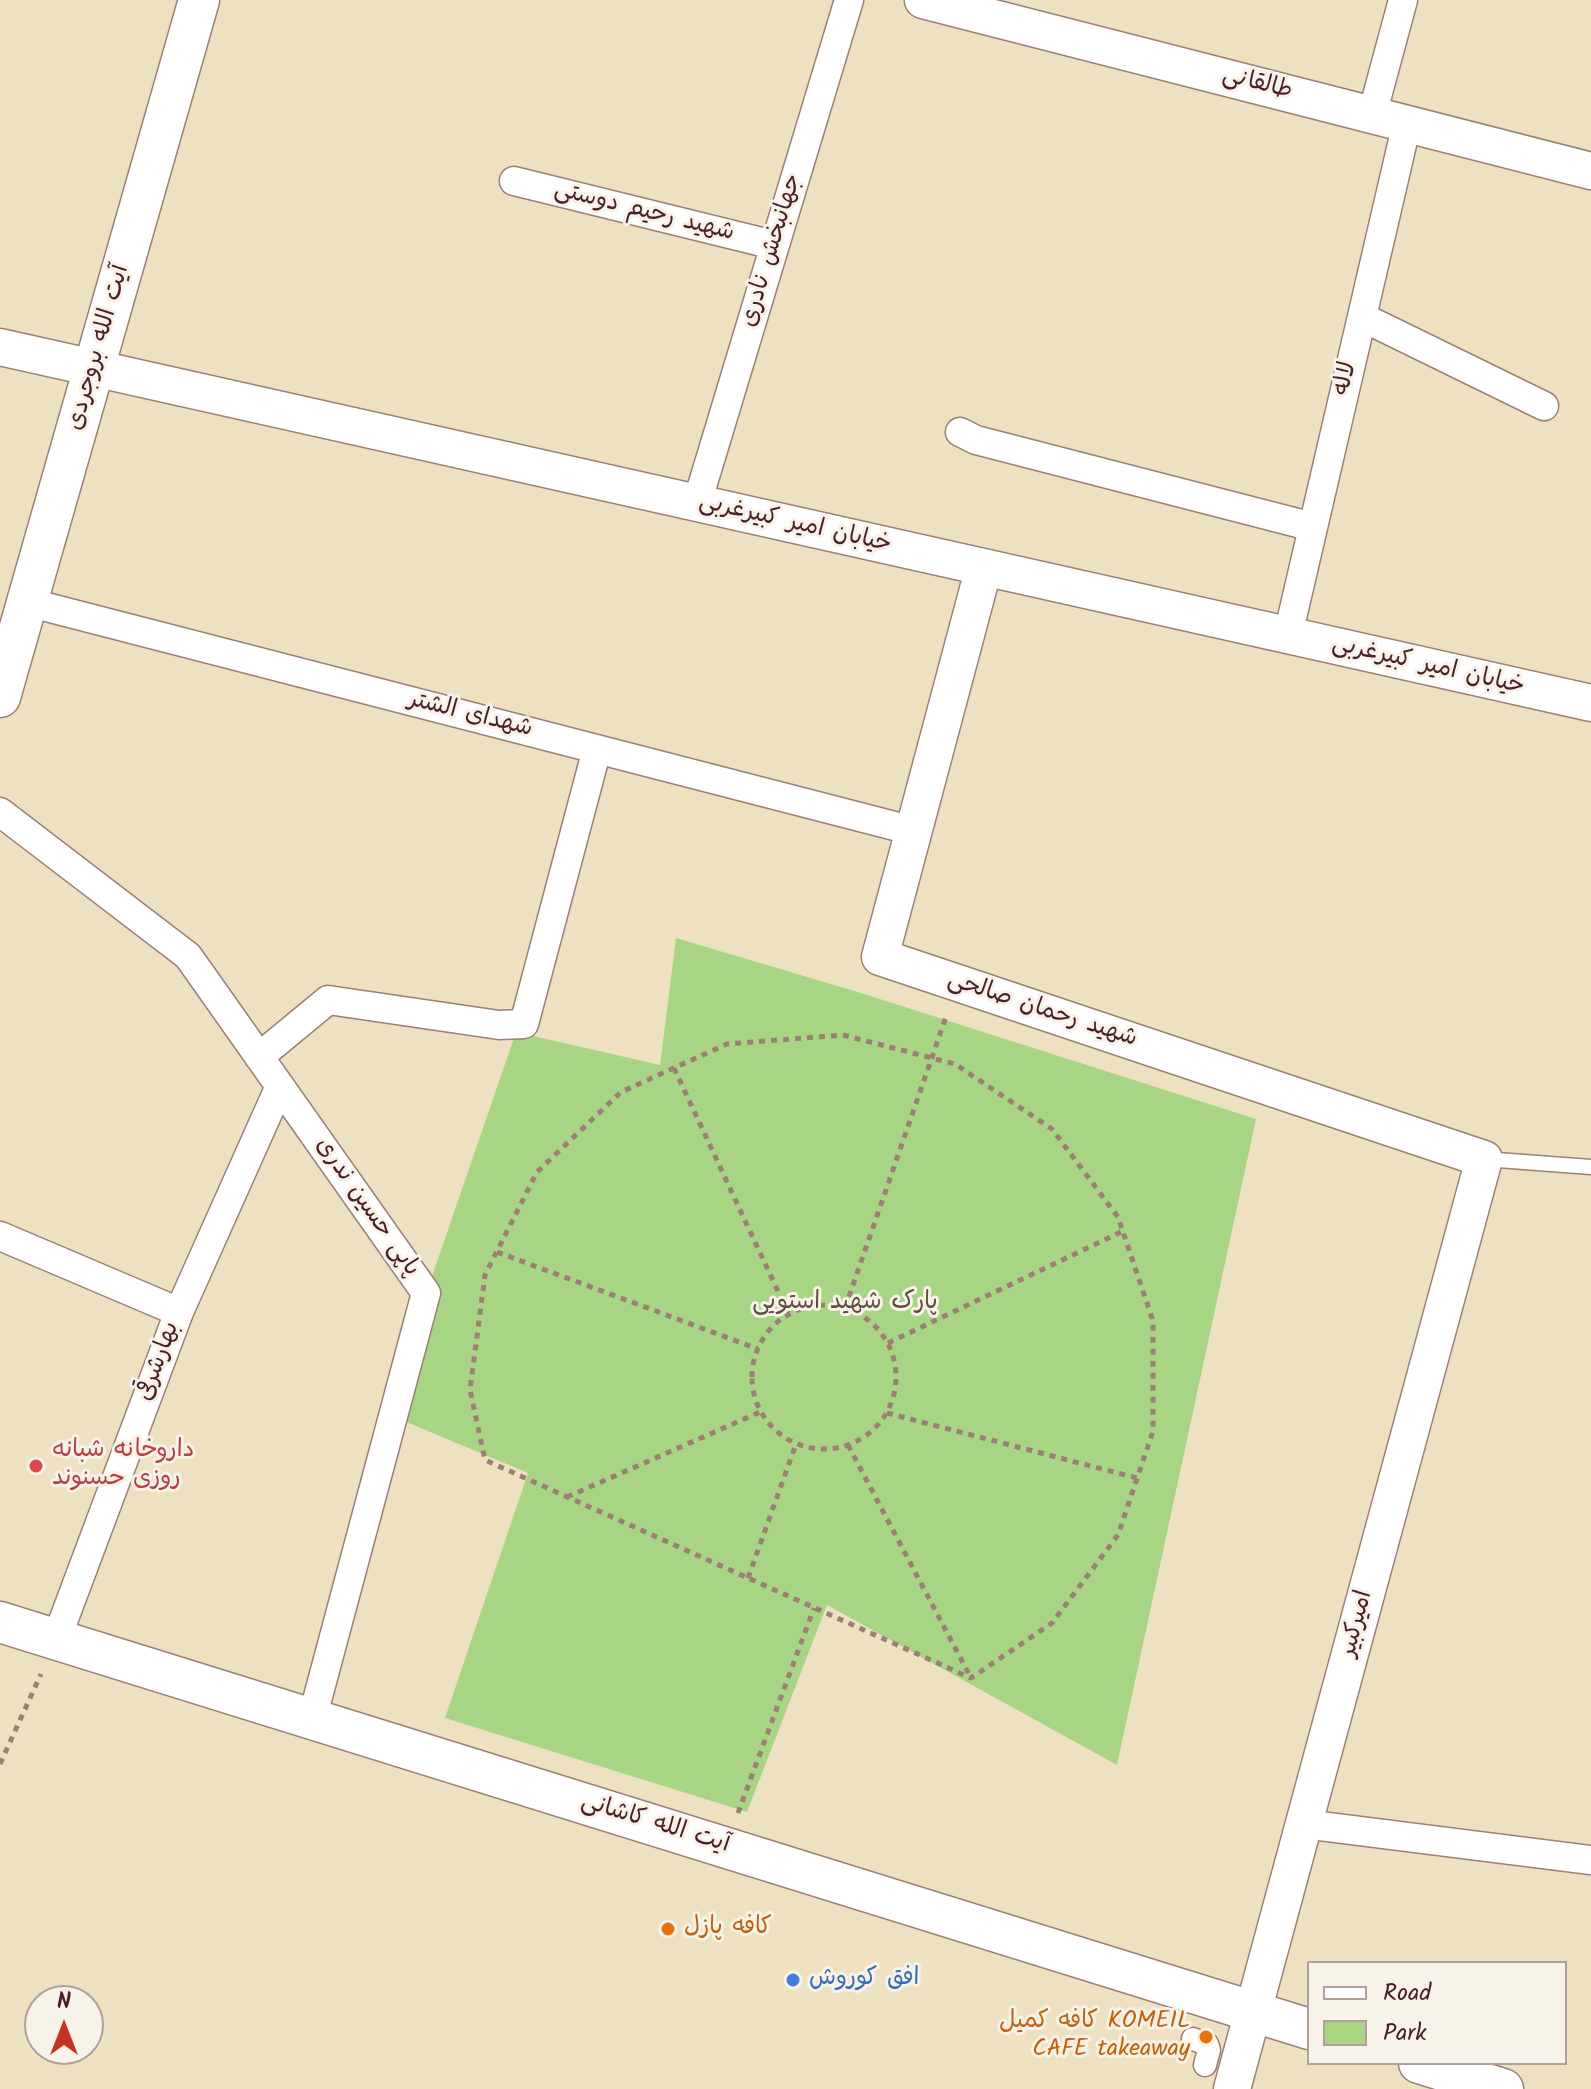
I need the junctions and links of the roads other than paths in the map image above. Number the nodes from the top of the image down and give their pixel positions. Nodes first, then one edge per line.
1 (199, 0) edge
2 (849, 0) edge
3 (923, 0) edge
4 (1403, 0) edge
5 (1372, 115) junction
6 (1407, 123) junction
7 (1591, 171) edge
8 (514, 181) dead end
9 (774, 245) junction
10 (1362, 317) junction
11 (0, 347) edge
12 (94, 368) junction
13 (1544, 406) dead end
14 (960, 432) dead end
15 (697, 503) junction
16 (1313, 527) junction
17 (984, 567) junction
18 (27, 602) junction
19 (1288, 635) junction
20 (0, 697) edge
21 (1591, 703) edge
22 (597, 749) junction
23 (0, 812) edge
24 (914, 831) junction
25 (259, 1057) junction
26 (280, 1086) junction
27 (1484, 1159) junction
28 (1591, 1167) edge
29 (0, 1236) edge
30 (179, 1312) junction
31 (0, 1622) edge
32 (56, 1640) junction
33 (312, 1719) junction
34 (1304, 1824) junction
35 (1591, 1860) edge
36 (1253, 2011) junction
37 (1307, 2028) edge
38 (1193, 2039) dead end
39 (1205, 2065) dead end
40 (1425, 2065) edge
41 (1232, 2089) edge
42 (1503, 2089) edge

1 - 12 main road, آیت الله بروجردی
2 - 9 street, جهانبخش نادری
3 - 5 street, طالقانی
4 - 5 street
5 - 6 street, طالقانی
6 - 7 street, طالقانی
6 - 10 street, لاله
8 - 9 street, شهید رحیم دوستی
9 - 15 street, جهانبخش نادری
10 - 13 street
10 - 16 street, لاله
11 - 12 street, خیابان امیر کبیرغربی
12 - 15 street, خیابان امیر کبیرغربی
12 - 18 main road, آیت الله بروجردی
14 - 16 street
15 - 17 street, خیابان امیر کبیرغربی
16 - 19 street, لاله
17 - 19 street, خیابان امیر کبیرغربی
17 - 24 street, شهید رحمان صالحی
18 - 20 main road, آیت الله بروجردی
18 - 22 street, شهدای الشتر
19 - 21 street, خیابان امیر کبیرغربی
22 - 24 street, شهدای الشتر
22 - 25 street
23 - 25 street, پاپی حسین ندری
24 - 27 street, شهید رحمان صالحی
25 - 26 street, پاپی حسین ندری
26 - 30 street
26 - 33 street, پاپی حسین ندری
27 - 28 lane, شهید رحمان صالحی
27 - 34 street, امیرکبیر
29 - 30 street, بهارشرقی
30 - 32 street, بهارشرقی
31 - 32 main road, آیت الله کاشانی
32 - 33 main road, آیت الله کاشانی
33 - 36 main road, آیت الله کاشانی
34 - 35 street
34 - 36 street, امیرکبیر
36 - 37 main road, آیت الله کاشانی
36 - 41 street, امیرکبیر
38 - 39 street
40 - 42 main road

